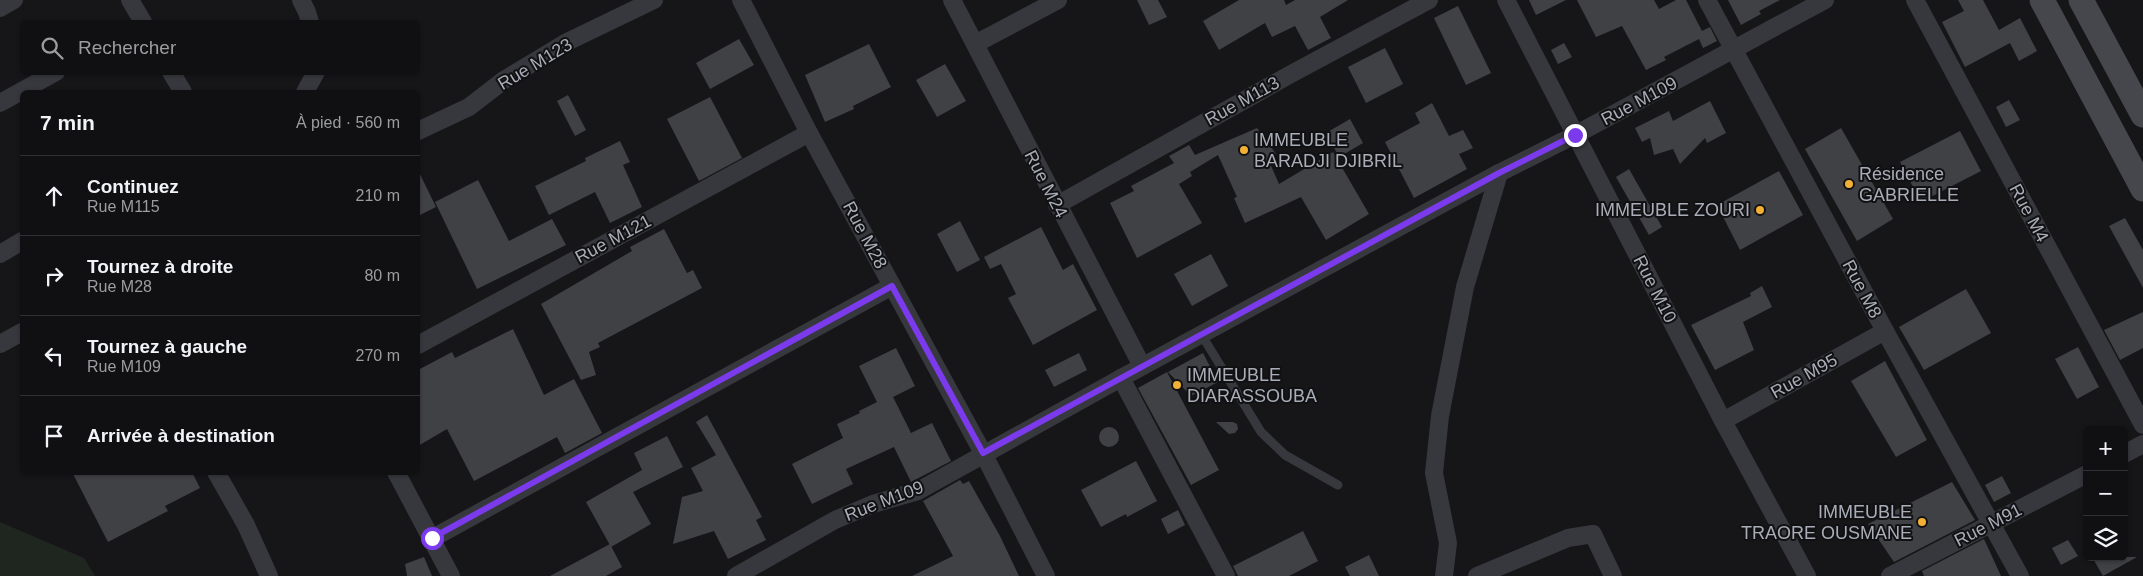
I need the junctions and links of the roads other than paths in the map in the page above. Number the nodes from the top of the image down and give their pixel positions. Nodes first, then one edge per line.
1 (14, 0) edge
2 (130, 0) edge
3 (300, 0) edge
4 (654, 0) edge
5 (741, 0) edge
6 (952, 0) edge
7 (1058, 0) edge
8 (1429, 0) edge
9 (1506, 0) edge
10 (1708, 0) edge
11 (1825, 0) edge
12 (1915, 0) edge
13 (2042, 0) edge
14 (2081, 0) edge
15 (0, 8) edge
16 (141, 20) edge
17 (309, 20) edge
18 (975, 44) junction
19 (1734, 50) junction
20 (51, 75) edge
21 (173, 75) edge
22 (314, 75) edge
23 (23, 90) edge
24 (182, 90) edge
25 (306, 90) edge
26 (20, 92) edge
27 (0, 103) edge
28 (2143, 115) edge
29 (420, 130) edge
30 (809, 133) junction
31 (1575, 135) junction
32 (1499, 173) junction
33 (2143, 189) edge
34 (1057, 205) junction
35 (20, 242) edge
36 (0, 254) edge
37 (892, 286) junction
38 (1885, 331) junction
39 (20, 333) edge
40 (1201, 334) junction
41 (0, 344) edge
42 (420, 344) edge
43 (1142, 366) junction
44 (1121, 378) junction
45 (1723, 421) junction
46 (2143, 425) edge
47 (2143, 444) edge
48 (2128, 452) edge
49 (983, 453) junction
50 (218, 475) edge
51 (398, 475) edge
52 (2083, 476) edge
53 (1338, 485) dead end
54 (1991, 524) junction
55 (432, 538) junction
56 (1040, 574) edge
57 (269, 576) edge
58 (451, 576) edge
59 (736, 576) edge
60 (1226, 576) edge
61 (1444, 576) edge
62 (1477, 576) edge
63 (1613, 576) edge
64 (1807, 576) edge
65 (1890, 576) edge
66 (2020, 576) edge

1 - 15 street
2 - 16 street
3 - 17 street
4 - 29 street, Rue M123
5 - 30 street, Rue M28
6 - 18 street, Rue M24
7 - 18 street
8 - 34 street, Rue M113
9 - 31 street, Rue M10
10 - 19 street, Rue M8
11 - 19 street, Rue M109
12 - 46 street, Rue M4
13 - 33 main road
14 - 28 main road
18 - 34 street, Rue M24
19 - 31 street, Rue M109
19 - 38 street, Rue M8
20 - 23 street
21 - 24 street
22 - 25 street
26 - 27 street
30 - 37 street, Rue M28
30 - 42 street, Rue M121
31 - 32 street, Rue M109
31 - 45 street, Rue M10
32 - 40 street, Rue M109
32 - 61 street
34 - 43 street, Rue M24
35 - 36 street
37 - 49 street, Rue M28
37 - 55 street
38 - 45 street, Rue M95
38 - 54 street, Rue M8
39 - 41 street
40 - 43 street, Rue M109
40 - 53 lane
43 - 44 street, Rue M109
44 - 49 street, Rue M109
44 - 60 street
45 - 64 street, Rue M10
47 - 48 street
49 - 56 street, Rue M28
49 - 59 street, Rue M109
50 - 57 street
51 - 55 street
52 - 54 street, Rue M91
54 - 65 street, Rue M91
54 - 66 street, Rue M8
55 - 58 street
62 - 63 street

